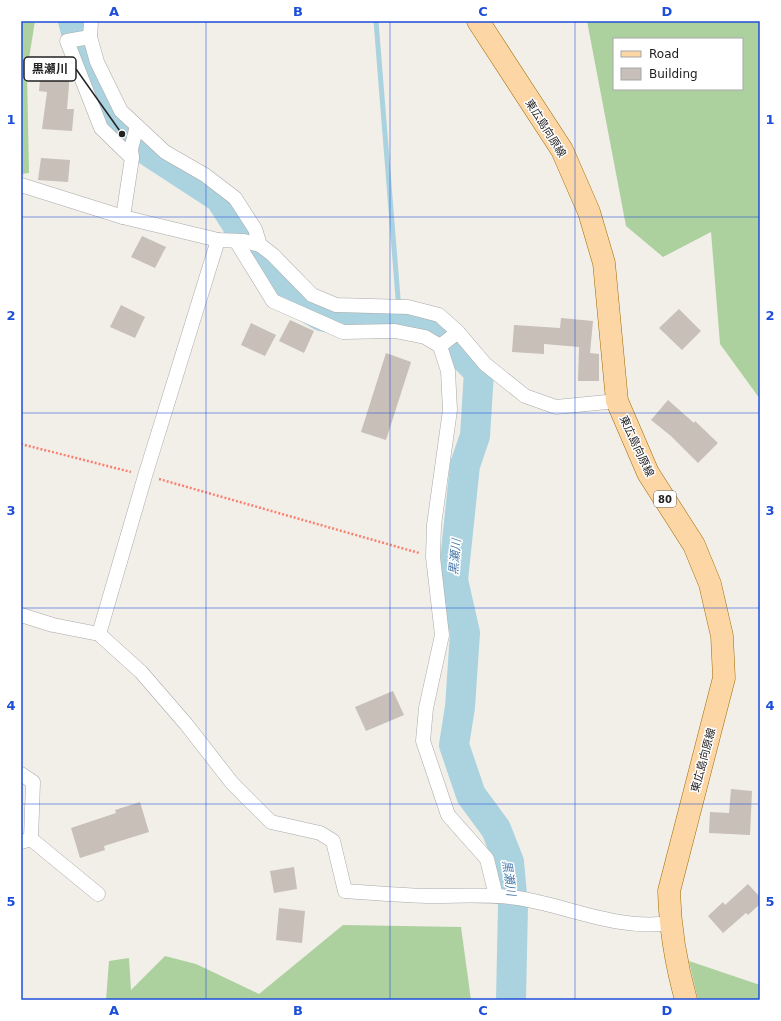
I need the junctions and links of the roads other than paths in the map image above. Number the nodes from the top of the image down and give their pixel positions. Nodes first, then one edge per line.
1 (91, 21) edge
2 (478, 21) edge
3 (90, 37) junction
4 (135, 130) junction
5 (131, 153) junction
6 (21, 185) edge
7 (123, 217) junction
8 (218, 240) junction
9 (236, 242) junction
10 (260, 245) junction
11 (449, 339) junction
12 (617, 401) junction
13 (21, 615) edge
14 (99, 634) junction
15 (21, 774) edge
16 (26, 841) edge
17 (98, 894) dead end
18 (500, 896) junction
19 (670, 923) junction
20 (686, 1000) edge

1 - 3 street
2 - 12 main road, 東広島向原線 / 80
3 - 4 street
3 - 5 street
4 - 5 street
4 - 10 street
5 - 7 street
6 - 7 street
7 - 8 street
8 - 9 street
8 - 14 street
9 - 10 street
9 - 11 street
10 - 11 street
11 - 12 street
11 - 18 street
12 - 19 main road, 東広島向原線 / 80
13 - 14 street
14 - 18 street
15 - 16 street
16 - 17 street
18 - 19 street
19 - 20 main road, 東広島向原線 / 80

